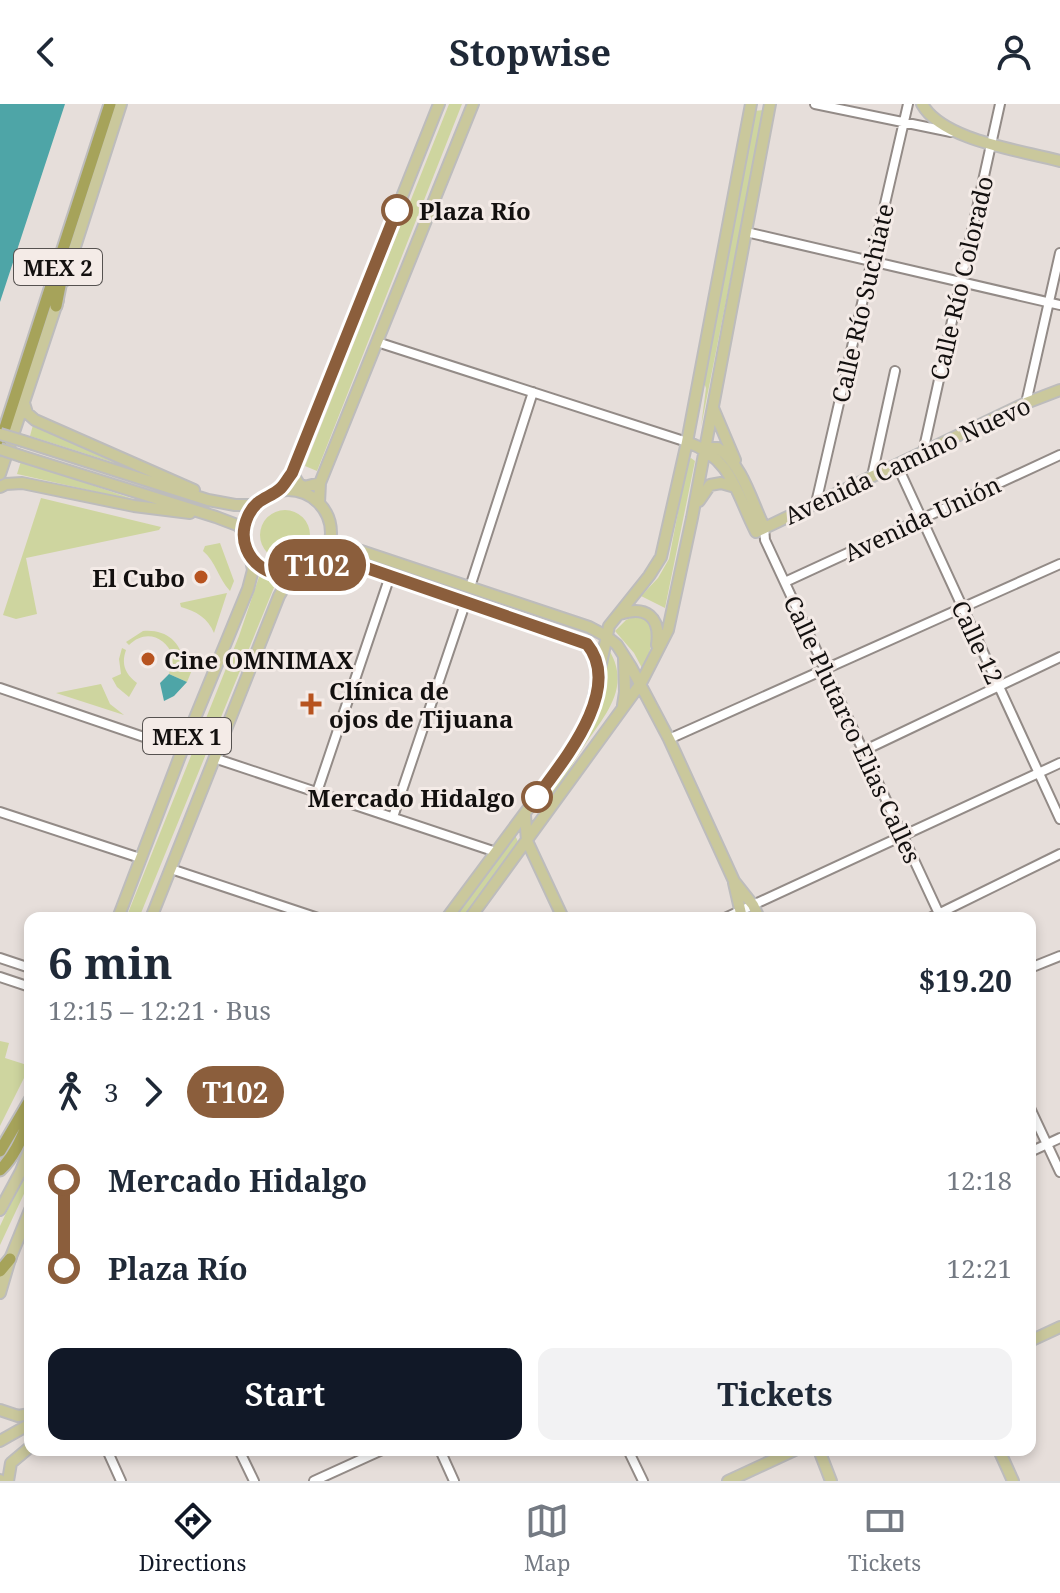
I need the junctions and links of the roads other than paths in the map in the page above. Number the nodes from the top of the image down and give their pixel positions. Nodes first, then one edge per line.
1 (110, 104) edge
2 (121, 104) edge
3 (439, 104) edge
4 (473, 104) edge
5 (751, 104) edge
6 (770, 104) edge
7 (815, 104) edge
8 (908, 104) edge
9 (922, 104) edge
10 (1000, 104) edge
11 (904, 121) junction
12 (952, 133) junction
13 (992, 143) junction
14 (1060, 161) edge
15 (72, 223) junction
16 (746, 232) junction
17 (1060, 253) edge
18 (872, 261) junction
19 (959, 282) junction
20 (1048, 302) junction
21 (1060, 305) edge
22 (56, 306) junction
23 (377, 342) junction
24 (895, 371) dead end
25 (1060, 390) edge
26 (533, 392) junction
27 (24, 403) junction
28 (1026, 403) junction
29 (713, 407) junction
30 (2, 431) edge
31 (687, 442) junction
32 (0, 446) edge
33 (705, 448) junction
34 (923, 452) junction
35 (1060, 455) edge
36 (897, 465) junction
37 (292, 473) junction
38 (740, 473) junction
39 (0, 474) edge
40 (872, 476) junction
41 (320, 483) junction
42 (0, 487) edge
43 (735, 487) junction
44 (279, 490) junction
45 (208, 500) junction
46 (319, 503) junction
47 (816, 503) junction
48 (255, 505) junction
49 (207, 514) junction
50 (692, 518) junction
51 (921, 518) junction
52 (760, 530) junction
53 (245, 532) junction
54 (331, 541) junction
55 (326, 554) junction
56 (250, 555) junction
57 (1060, 564) edge
58 (390, 576) junction
59 (290, 577) junction
60 (785, 582) junction
61 (470, 587) junction
62 (466, 601) junction
63 (962, 607) junction
64 (617, 616) junction
65 (606, 636) junction
66 (624, 655) junction
67 (1060, 657) edge
68 (653, 662) junction
69 (598, 669) junction
70 (825, 669) junction
71 (641, 683) junction
72 (999, 686) junction
73 (0, 688) edge
74 (622, 707) junction
75 (669, 739) junction
76 (182, 750) junction
77 (863, 751) junction
78 (214, 758) junction
79 (1060, 763) edge
80 (1038, 773) junction
81 (317, 792) junction
82 (0, 812) edge
83 (525, 813) junction
84 (393, 817) junction
85 (1060, 819) edge
86 (903, 835) junction
87 (527, 841) junction
88 (496, 852) junction
89 (1060, 854) edge
90 (140, 858) junction
91 (171, 869) junction
92 (734, 881) junction
93 (753, 905) junction
94 (120, 912) edge
95 (153, 912) edge
96 (300, 912) edge
97 (451, 912) edge
98 (474, 912) edge
99 (560, 912) edge
100 (739, 912) edge
101 (744, 912) edge
102 (756, 912) edge
103 (938, 912) edge
104 (948, 912) edge
105 (1060, 956) edge
106 (0, 958) edge
107 (24, 966) edge
108 (1036, 966) edge
109 (0, 977) edge
110 (24, 985) edge
111 (24, 1110) edge
112 (1036, 1121) edge
113 (24, 1132) edge
114 (1060, 1138) edge
115 (1047, 1144) junction
116 (1036, 1149) edge
117 (0, 1151) edge
118 (24, 1163) edge
119 (0, 1170) edge
120 (1060, 1172) edge
121 (0, 1210) edge
122 (24, 1225) edge
123 (10, 1259) junction
124 (0, 1271) edge
125 (0, 1293) edge
126 (1060, 1327) edge
127 (1036, 1338) edge
128 (0, 1410) edge
129 (24, 1415) edge
130 (24, 1427) edge
131 (0, 1441) edge
132 (24, 1452) edge
133 (110, 1456) edge
134 (242, 1456) edge
135 (369, 1456) edge
136 (443, 1456) edge
137 (631, 1456) edge
138 (782, 1456) edge
139 (819, 1456) edge
140 (1002, 1456) edge
141 (8, 1481) edge
142 (121, 1481) edge
143 (254, 1481) edge
144 (314, 1481) edge
145 (454, 1481) edge
146 (643, 1481) edge
147 (728, 1481) edge
148 (831, 1481) edge
149 (1013, 1481) edge

1 - 15 highway, MEX 2
2 - 22 main road
3 - 37 main road
4 - 23 main road
5 - 31 main road
6 - 16 main road
7 - 11 street
8 - 11 street, Calle Río Suchiate
9 - 12 main road
10 - 13 street, Calle Río Colorado
11 - 12 street
11 - 18 street, Calle Río Suchiate
12 - 13 main road
13 - 14 main road
13 - 19 street, Calle Río Colorado
15 - 22 highway
15 - 30 highway, MEX 2
16 - 18 street
16 - 29 main road
17 - 20 street
18 - 19 street
18 - 47 street, Calle Río Suchiate
19 - 20 street
19 - 34 street, Calle Río Colorado
20 - 21 street
20 - 28 street
22 - 27 main road
23 - 26 street
23 - 41 main road
24 - 40 street
25 - 28 main road, Avenida Camino Nuevo
26 - 31 street
26 - 61 street
27 - 39 main road
27 - 45 main road
28 - 34 main road, Avenida Camino Nuevo
29 - 33 main road
29 - 38 main road
30 - 32 highway, MEX 2
30 - 45 main road, bridge
31 - 33 main road
31 - 64 main road
32 - 49 main road, bridge
33 - 38 main road, Calle Plutarco Elias Calles
33 - 43 main road, Calle Plutarco Elias Calles
33 - 50 main road
34 - 36 main road, Avenida Camino Nuevo
35 - 51 street, Avenida Unión
36 - 40 main road, Avenida Camino Nuevo
36 - 51 street, Calle 12
37 - 41 main road
37 - 44 main road
38 - 52 main road, Calle Plutarco Elias Calles
40 - 47 main road, Avenida Camino Nuevo
41 - 46 main road
42 - 49 main road
43 - 50 main road
43 - 52 main road, Calle Plutarco Elias Calles
44 - 46 main road
44 - 48 main road
45 - 48 main road
46 - 54 main road
47 - 52 main road, Avenida Camino Nuevo
48 - 53 main road
49 - 53 main road
50 - 68 main road
51 - 60 street, Avenida Unión
51 - 63 street, Calle 12
52 - 60 street, Calle Plutarco Elias Calles
53 - 56 main road, MEX 1
54 - 55 main road
54 - 61 main road
55 - 58 main road
55 - 59 main road
56 - 59 main road
56 - 76 main road, MEX 1
57 - 63 street
58 - 62 main road
58 - 81 street
59 - 78 main road, MEX 1
60 - 70 street, Calle Plutarco Elias Calles
61 - 65 main road
62 - 69 main road
62 - 84 street
63 - 70 street
63 - 72 street, Calle 12
64 - 65 main road
64 - 68 main road
65 - 66 main road
65 - 69 main road
66 - 71 main road
66 - 74 main road
67 - 72 street
68 - 71 main road
69 - 83 main road
70 - 75 street
70 - 77 street, Calle Plutarco Elias Calles
71 - 74 main road
71 - 75 main road
72 - 77 street
72 - 80 street, Calle 12
73 - 76 street
74 - 87 main road
75 - 92 main road
76 - 90 main road, MEX 1
77 - 86 street, Calle Plutarco Elias Calles
78 - 81 street
78 - 91 main road, MEX 1
79 - 80 street
80 - 85 street, Calle 12
80 - 86 street
81 - 84 street
82 - 90 street
83 - 87 main road
83 - 88 main road
84 - 88 street
86 - 93 street
86 - 103 street, Calle Plutarco Elias Calles
87 - 98 main road
87 - 99 main road
88 - 97 main road
89 - 104 street
90 - 94 main road, MEX 1
91 - 95 main road, MEX 1
91 - 96 street
92 - 93 main road
92 - 100 main road
93 - 101 street
93 - 102 main road
105 - 108 street
106 - 107 street
109 - 110 street
111 - 117 highway
112 - 115 street
113 - 119 highway
114 - 115 street
115 - 116 street
115 - 120 street
118 - 121 main road
122 - 123 main road
123 - 124 highway
123 - 125 main road
126 - 127 main road
128 - 129 main road
130 - 131 main road
132 - 141 main road
133 - 142 street
134 - 143 street
135 - 144 street
136 - 145 street
137 - 146 street
138 - 147 main road
139 - 148 main road
140 - 149 main road

